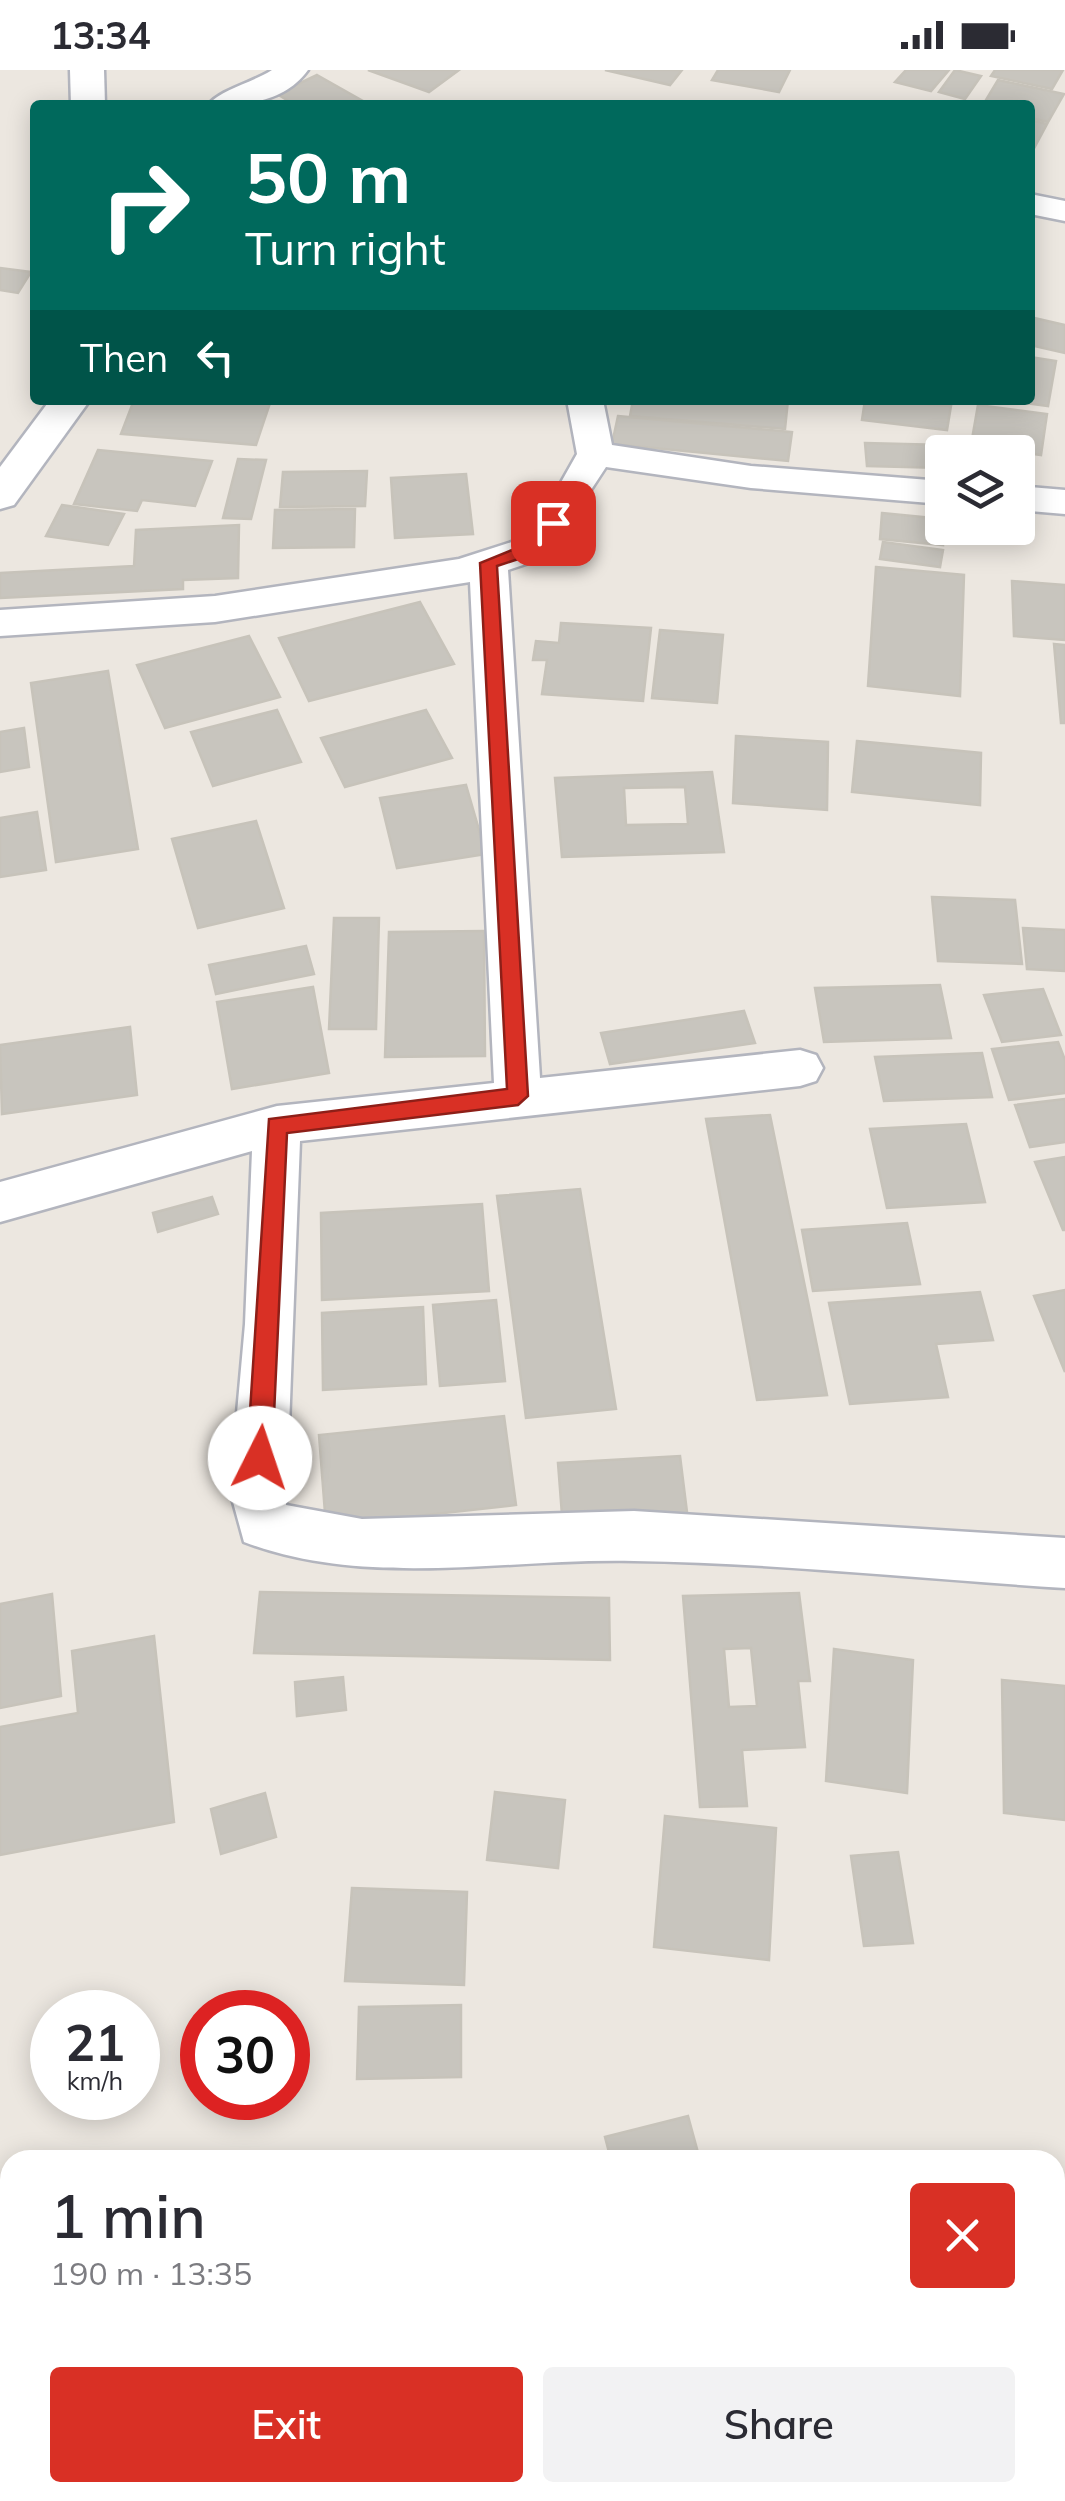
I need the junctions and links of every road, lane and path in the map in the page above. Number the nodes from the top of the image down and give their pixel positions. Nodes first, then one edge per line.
1 (87, 70) edge
2 (294, 70) edge
3 (88, 100) edge
4 (237, 100) edge
5 (1035, 205) edge
6 (1065, 212) edge
7 (66, 405) edge
8 (585, 405) edge
9 (594, 454) junction
10 (925, 491) edge
11 (0, 496) edge
12 (1035, 499) edge
13 (1065, 502) edge
14 (488, 563) junction
15 (0, 623) edge
16 (800, 1068) dead end
17 (518, 1096) junction
18 (277, 1126) junction
19 (0, 1202) edge
20 (1065, 1563) edge

1 - 3 street
2 - 4 street
5 - 6 street
7 - 11 street
8 - 9 street
9 - 10 street
9 - 14 street
12 - 13 street
14 - 15 street
14 - 17 street
16 - 17 street
17 - 18 street
18 - 19 street
18 - 20 street

